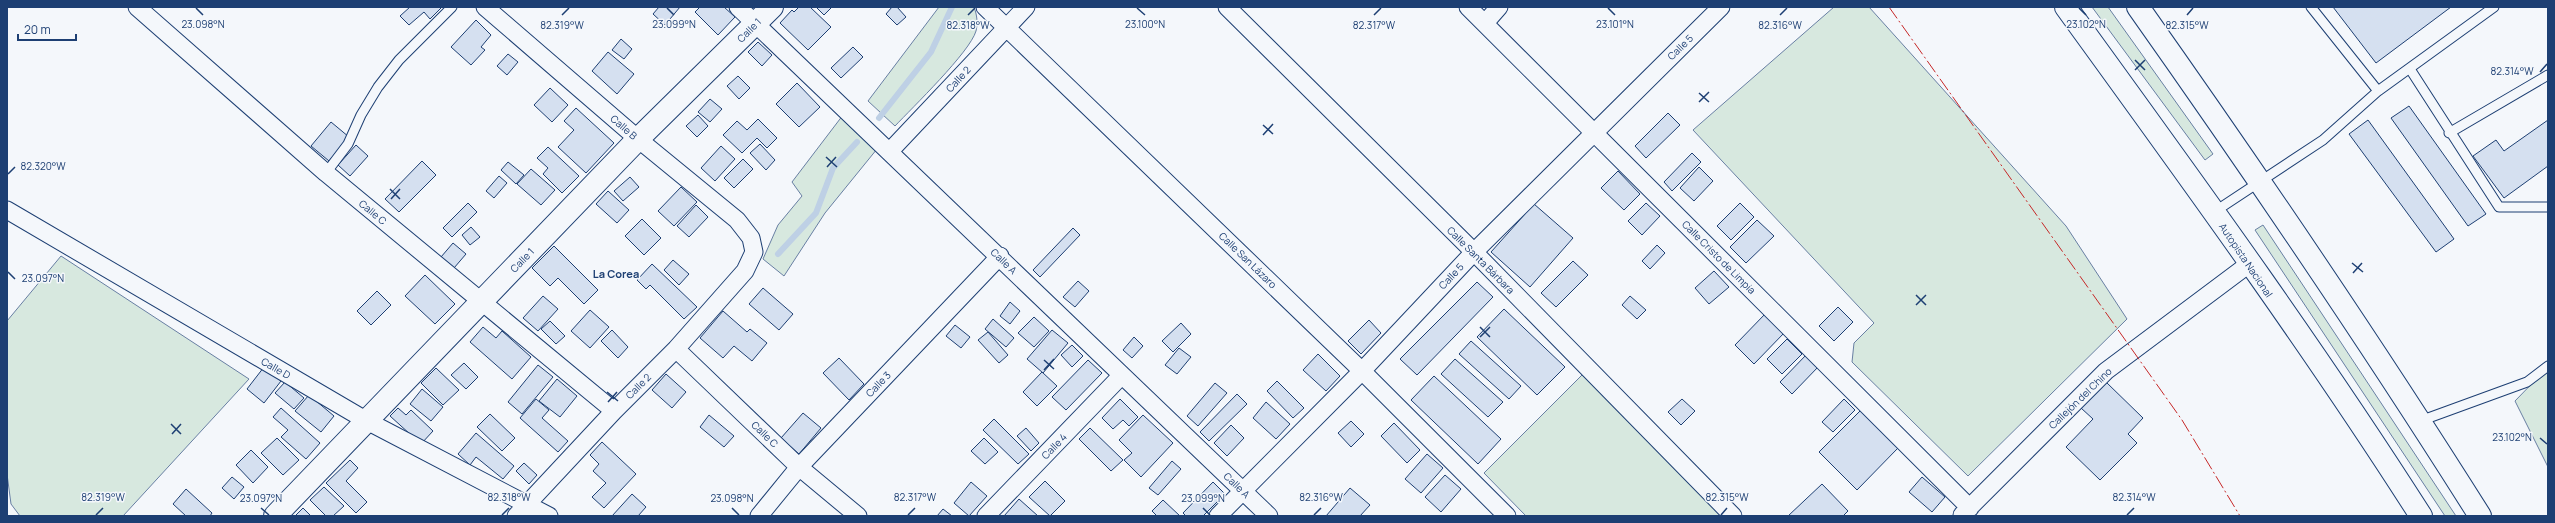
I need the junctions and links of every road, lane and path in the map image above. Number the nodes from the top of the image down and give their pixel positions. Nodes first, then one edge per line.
1 (137, 7) edge
2 (452, 7) edge
3 (485, 7) edge
4 (738, 7) edge
5 (772, 7) edge
6 (985, 7) edge
7 (1026, 7) edge
8 (1227, 7) edge
9 (1468, 7) edge
10 (1499, 7) edge
11 (1721, 7) edge
12 (2066, 7) edge
13 (2138, 7) edge
14 (2311, 7) edge
15 (2494, 7) edge
16 (1485, 23) junction
17 (755, 24) junction
18 (1007, 28) junction
19 (2410, 69) junction
20 (2548, 75) edge
21 (2378, 91) junction
22 (1593, 131) junction
23 (2449, 133) junction
24 (638, 139) junction
25 (890, 151) junction
26 (326, 173) junction
27 (2261, 181) junction
28 (2548, 207) edge
29 (7, 210) edge
30 (2214, 212) junction
31 (754, 252) joint
32 (1474, 252) junction
33 (1000, 256) junction
34 (2249, 264) junction
35 (482, 302) junction
36 (676, 349) junction
37 (2548, 366) edge
38 (1362, 370) junction
39 (1122, 375) junction
40 (614, 410) junction
41 (367, 420) junction
42 (2420, 421) junction
43 (799, 467) junction
44 (1243, 490) junction
45 (528, 503) junction
46 (1966, 512) edge
47 (274, 516) edge
48 (516, 516) edge
49 (550, 516) edge
50 (759, 516) edge
51 (858, 516) edge
52 (986, 516) edge
53 (1218, 516) edge
54 (1269, 516) edge
55 (1507, 516) edge
56 (1733, 516) edge
57 (2421, 516) edge
58 (2480, 516) edge

1 - 26 street, Calle C
2 - 26 lane
3 - 24 street, Calle B
4 - 17 street, Calle A
5 - 17 main road, Calle 1
6 - 18 street, Calle San Lázaro
7 - 18 street, Calle 2
8 - 32 street, Calle Santa Bárbara
9 - 16 street, Calle Cristo de Limpia
10 - 16 street
11 - 22 street, Calle 5
12 - 30 main road, Autopista Nacional
13 - 27 main road
14 - 21 lane
15 - 19 lane
16 - 22 street, Calle Cristo de Limpia
17 - 24 main road, Calle 1
17 - 25 street, Calle A
18 - 25 street, Calle 2
18 - 38 street, Calle San Lázaro
19 - 21 lane
19 - 23 lane
20 - 23 lane
21 - 27 lane
22 - 32 street, Calle 5
22 - 46 street, Calle Cristo de Limpia
23 - 28 lane
24 - 31 street, Calle B
24 - 35 main road, Calle 1
25 - 33 street, Calle A
26 - 35 street, Calle C
27 - 30 lane
27 - 42 main road
29 - 41 street, Calle D
30 - 34 main road, Autopista Nacional
31 - 36 street, Calle 2
32 - 38 street, Calle 5
32 - 56 street, Calle Santa Bárbara
33 - 39 street, Calle A
33 - 43 street, Calle 3
34 - 46 street, Callejón del Chino
34 - 57 main road, Autopista Nacional
35 - 40 street, Calle C
35 - 41 main road, Calle 1
36 - 40 street, Calle 2
36 - 43 street, Calle C
37 - 42 lane
38 - 44 street, Calle 5
38 - 55 street, Calle San Lázaro
39 - 44 street, Calle A
39 - 52 street, Calle 4
40 - 45 street, Calle 2
41 - 45 street, Calle D
41 - 47 main road, Calle 1
42 - 58 main road
43 - 50 street, Calle 3
43 - 51 street, Calle C
44 - 53 street, Calle 5
44 - 54 street, Calle A
45 - 48 street, Calle 2
45 - 49 street, Calle D

